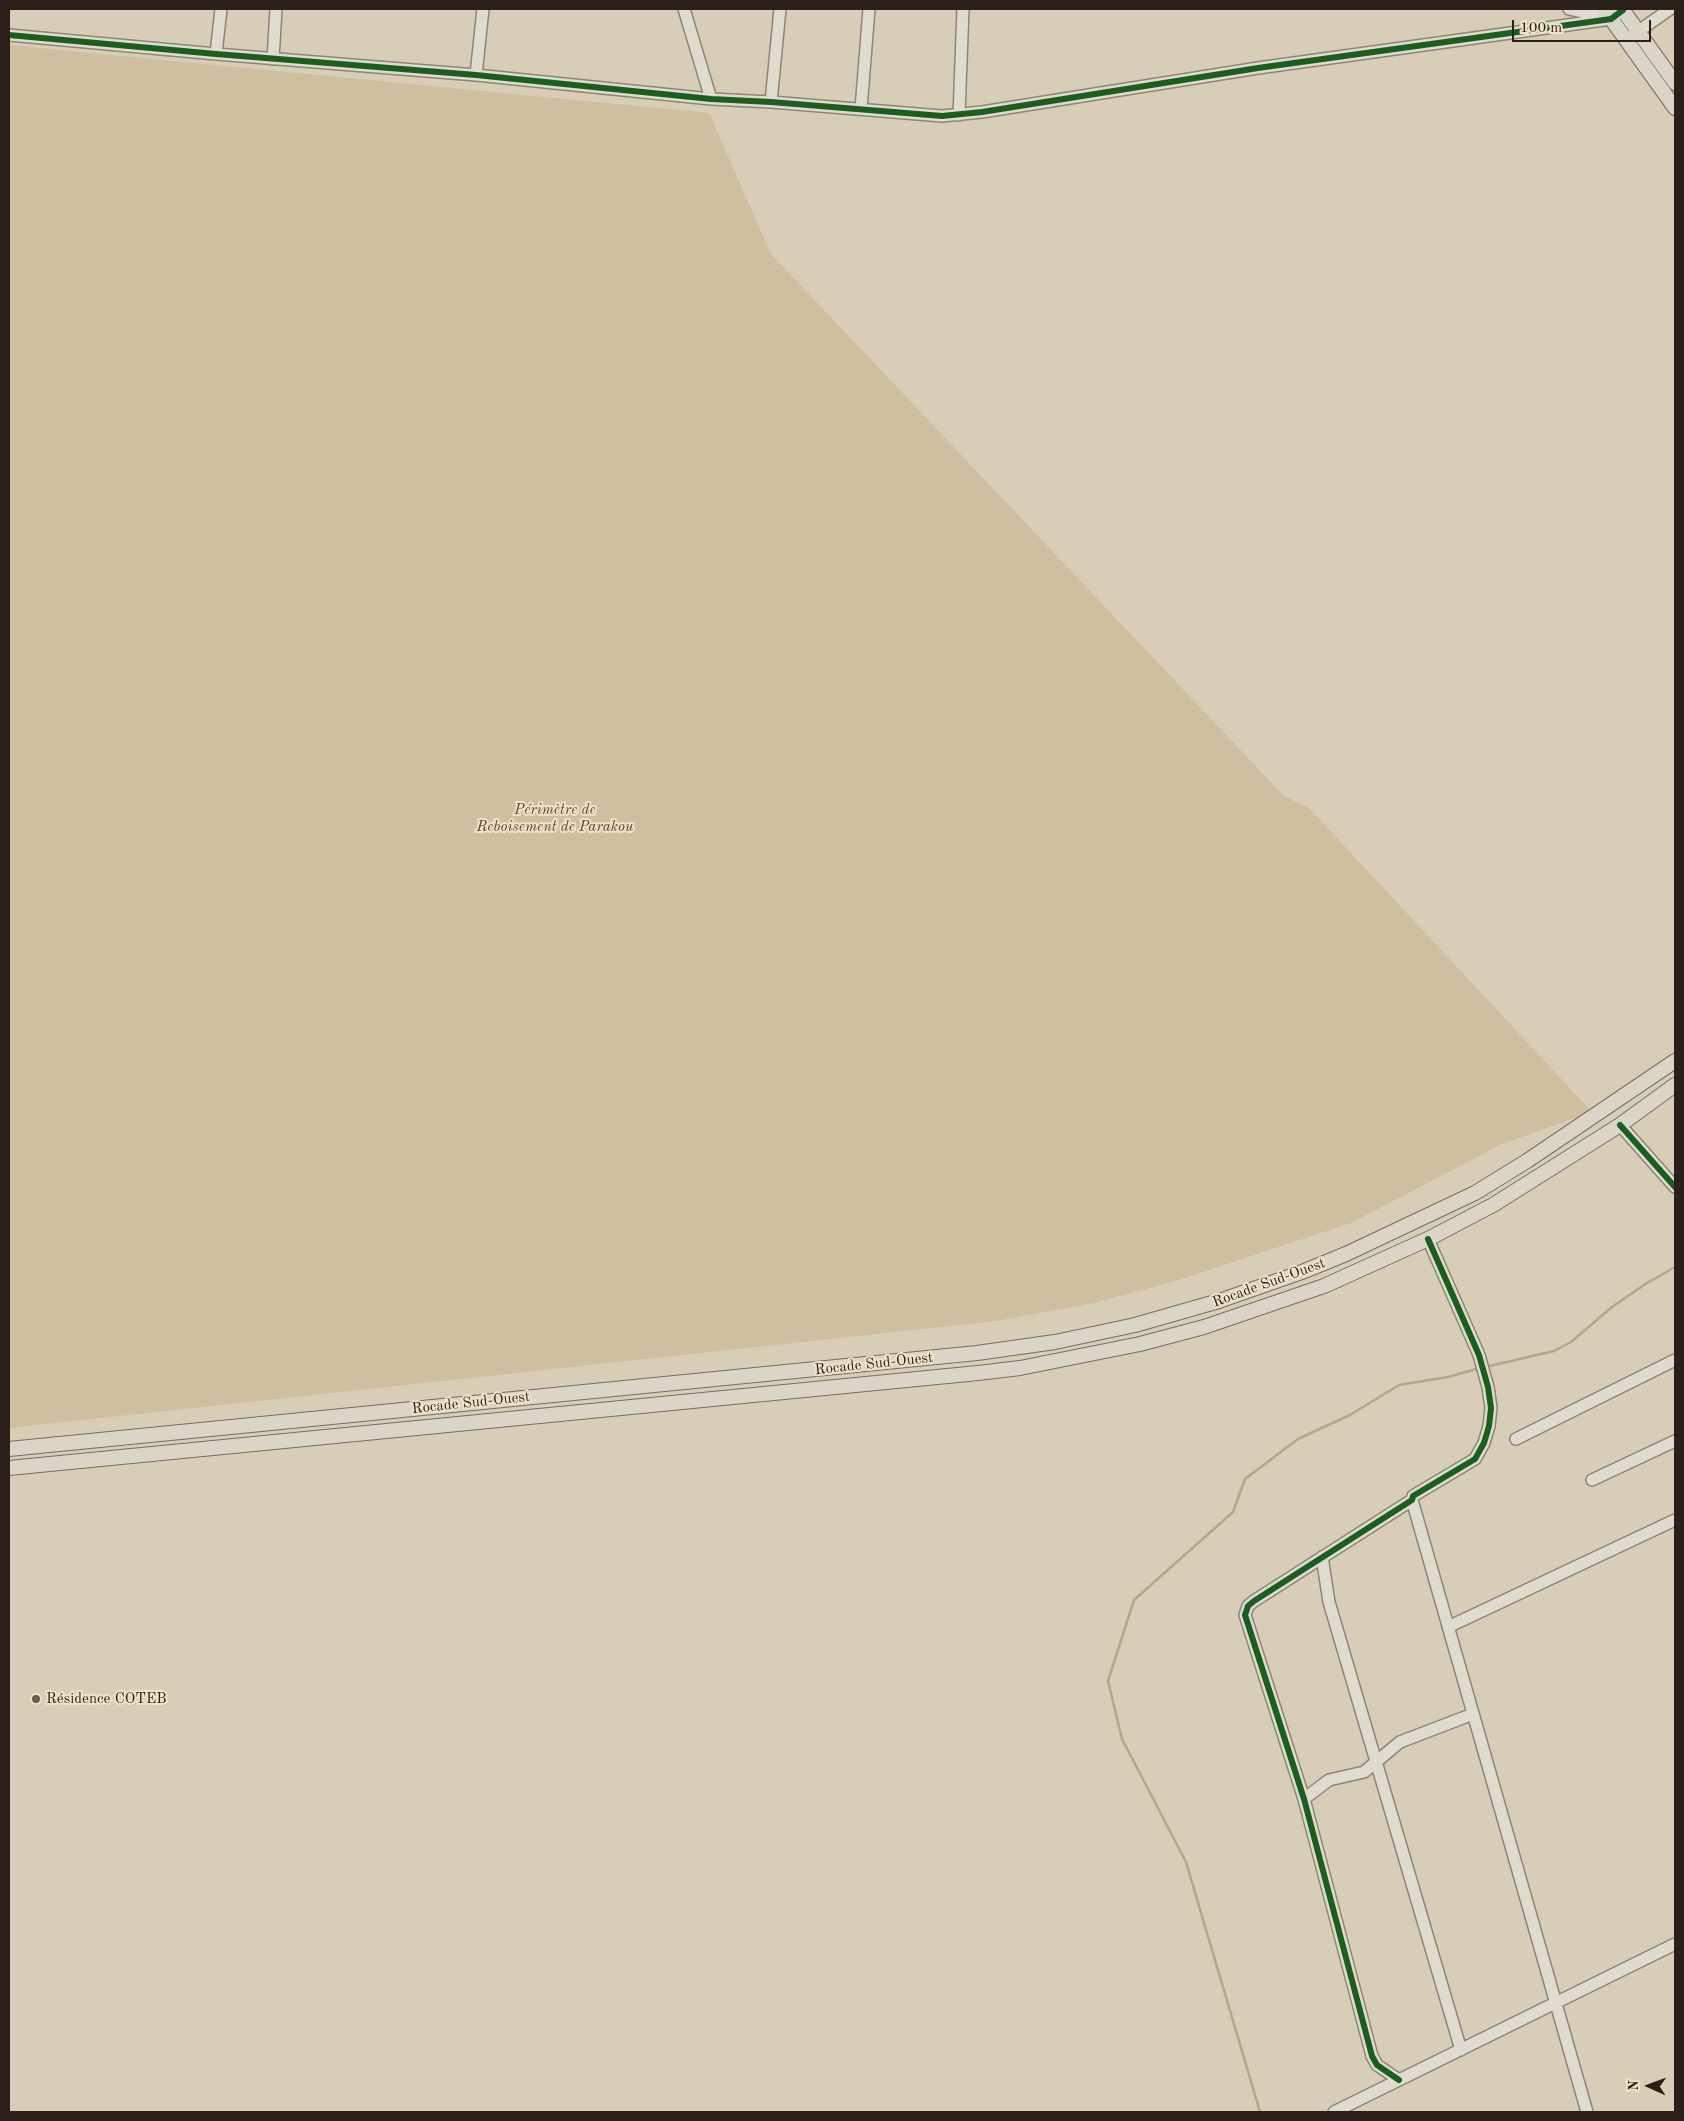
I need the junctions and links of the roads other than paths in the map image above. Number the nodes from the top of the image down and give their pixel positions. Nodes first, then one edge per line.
1 (221, 9) edge
2 (276, 9) edge
3 (483, 9) edge
4 (684, 9) edge
5 (780, 9) edge
6 (869, 9) edge
7 (963, 9) edge
8 (1569, 9) edge
9 (1623, 9) edge
10 (1670, 9) edge
11 (1608, 14) edge
12 (1638, 31) junction
13 (9, 35) edge
14 (1626, 40) junction
15 (216, 54) junction
16 (273, 59) junction
17 (476, 75) junction
18 (1675, 83) edge
19 (711, 99) junction
20 (771, 102) junction
21 (1675, 108) edge
22 (861, 109) junction
23 (959, 114) junction
24 (1675, 1061) edge
25 (1675, 1085) edge
26 (1620, 1125) junction
27 (1675, 1187) edge
28 (1428, 1239) junction
29 (1675, 1360) edge
30 (1516, 1439) dead end
31 (1675, 1441) edge
32 (9, 1449) edge
33 (9, 1468) edge
34 (1592, 1480) dead end
35 (1412, 1500) junction
36 (1675, 1520) edge
37 (1322, 1557) junction
38 (1448, 1627) junction
39 (1473, 1714) junction
40 (1377, 1760) junction
41 (1304, 1799) junction
42 (1675, 1944) edge
43 (1555, 2003) junction
44 (1461, 2050) junction
45 (1399, 2080) junction
46 (1334, 2112) edge
47 (1587, 2112) edge

1 - 15 street
2 - 16 street
3 - 17 street
4 - 19 street
5 - 20 street
6 - 22 street
7 - 23 street
8 - 11 street
9 - 11 street
9 - 12 main road
10 - 12 street
11 - 14 main road
11 - 23 street
12 - 14 street
12 - 18 main road
13 - 15 street
14 - 21 main road
15 - 16 street
16 - 17 street
17 - 19 street
19 - 20 street
20 - 22 street
22 - 23 street
24 - 32 main road, Rocade Sud-Ouest
25 - 26 main road, Rocade Sud-Ouest
26 - 27 street
26 - 28 main road, Rocade Sud-Ouest
28 - 33 main road, Rocade Sud-Ouest
28 - 35 street
29 - 30 street
31 - 34 street
35 - 37 street
35 - 38 street
36 - 38 street
37 - 40 street
37 - 41 street
38 - 39 street
39 - 40 street
39 - 43 street
40 - 41 street
40 - 44 street
41 - 45 street
42 - 43 street
43 - 44 street
43 - 47 street
44 - 45 street
45 - 46 street

